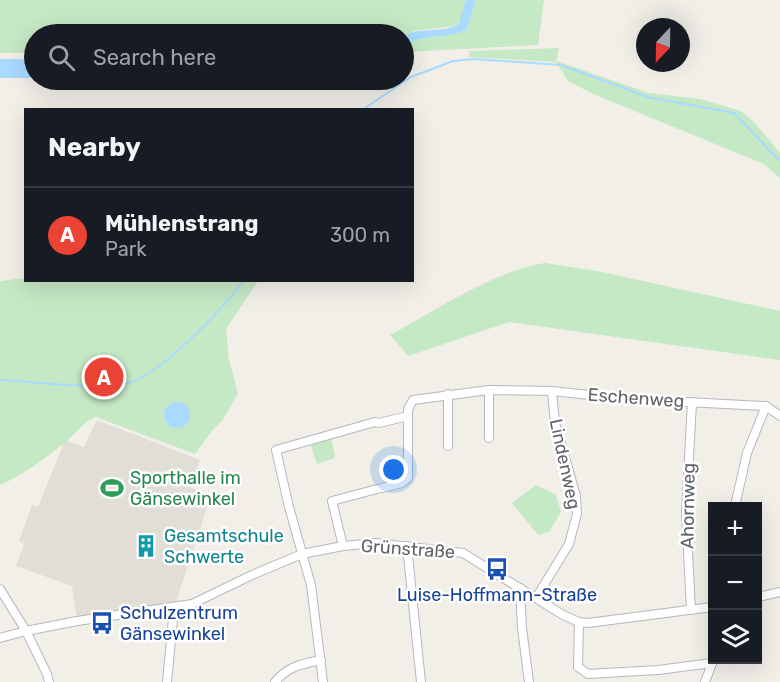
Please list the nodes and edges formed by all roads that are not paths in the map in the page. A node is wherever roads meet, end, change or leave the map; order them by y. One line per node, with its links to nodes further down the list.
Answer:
1 (489, 390): 2 (street, Eschenweg); 3 (street, Eschenweg); 8 (street)
2 (552, 391): 4 (street, Eschenweg); 18 (street, Lindenweg)
3 (448, 394): 6 (street, Eschenweg); 9 (street)
4 (692, 402): 5 (street, Eschenweg); 21 (street, Ahornweg)
5 (766, 406): 7 (street); 10 (street)
6 (408, 416): 11 (street); 13 (street)
7 (780, 416)
8 (489, 438)
9 (448, 446)
10 (736, 502)
11 (343, 546): 12 (street, Grünstraße); 13 (street, Grünstraße)
12 (407, 546): 15 (street, Grünstraße); 32 (street)
13 (302, 554): 19 (street, Grünstraße); 25 (street)
14 (0, 588): 23 (street)
15 (520, 588): 18 (street, Grünstraße); 33 (street)
16 (780, 592): 17 (street)
17 (762, 596)
18 (536, 598): 22 (street, Grünstraße)
19 (174, 608): 23 (street, Grünstraße); 29 (street)
20 (708, 608): 21 (street)
21 (691, 610): 22 (street)
22 (579, 622): 26 (street)
23 (26, 631): 24 (street, Grünstraße); 28 (street)
24 (0, 638)
25 (321, 660): 30 (street); 31 (street)
26 (708, 662)
27 (712, 664): 34 (street)
28 (49, 682)
29 (167, 682)
30 (275, 682)
31 (323, 682)
32 (421, 682)
33 (529, 682)
34 (705, 682)

